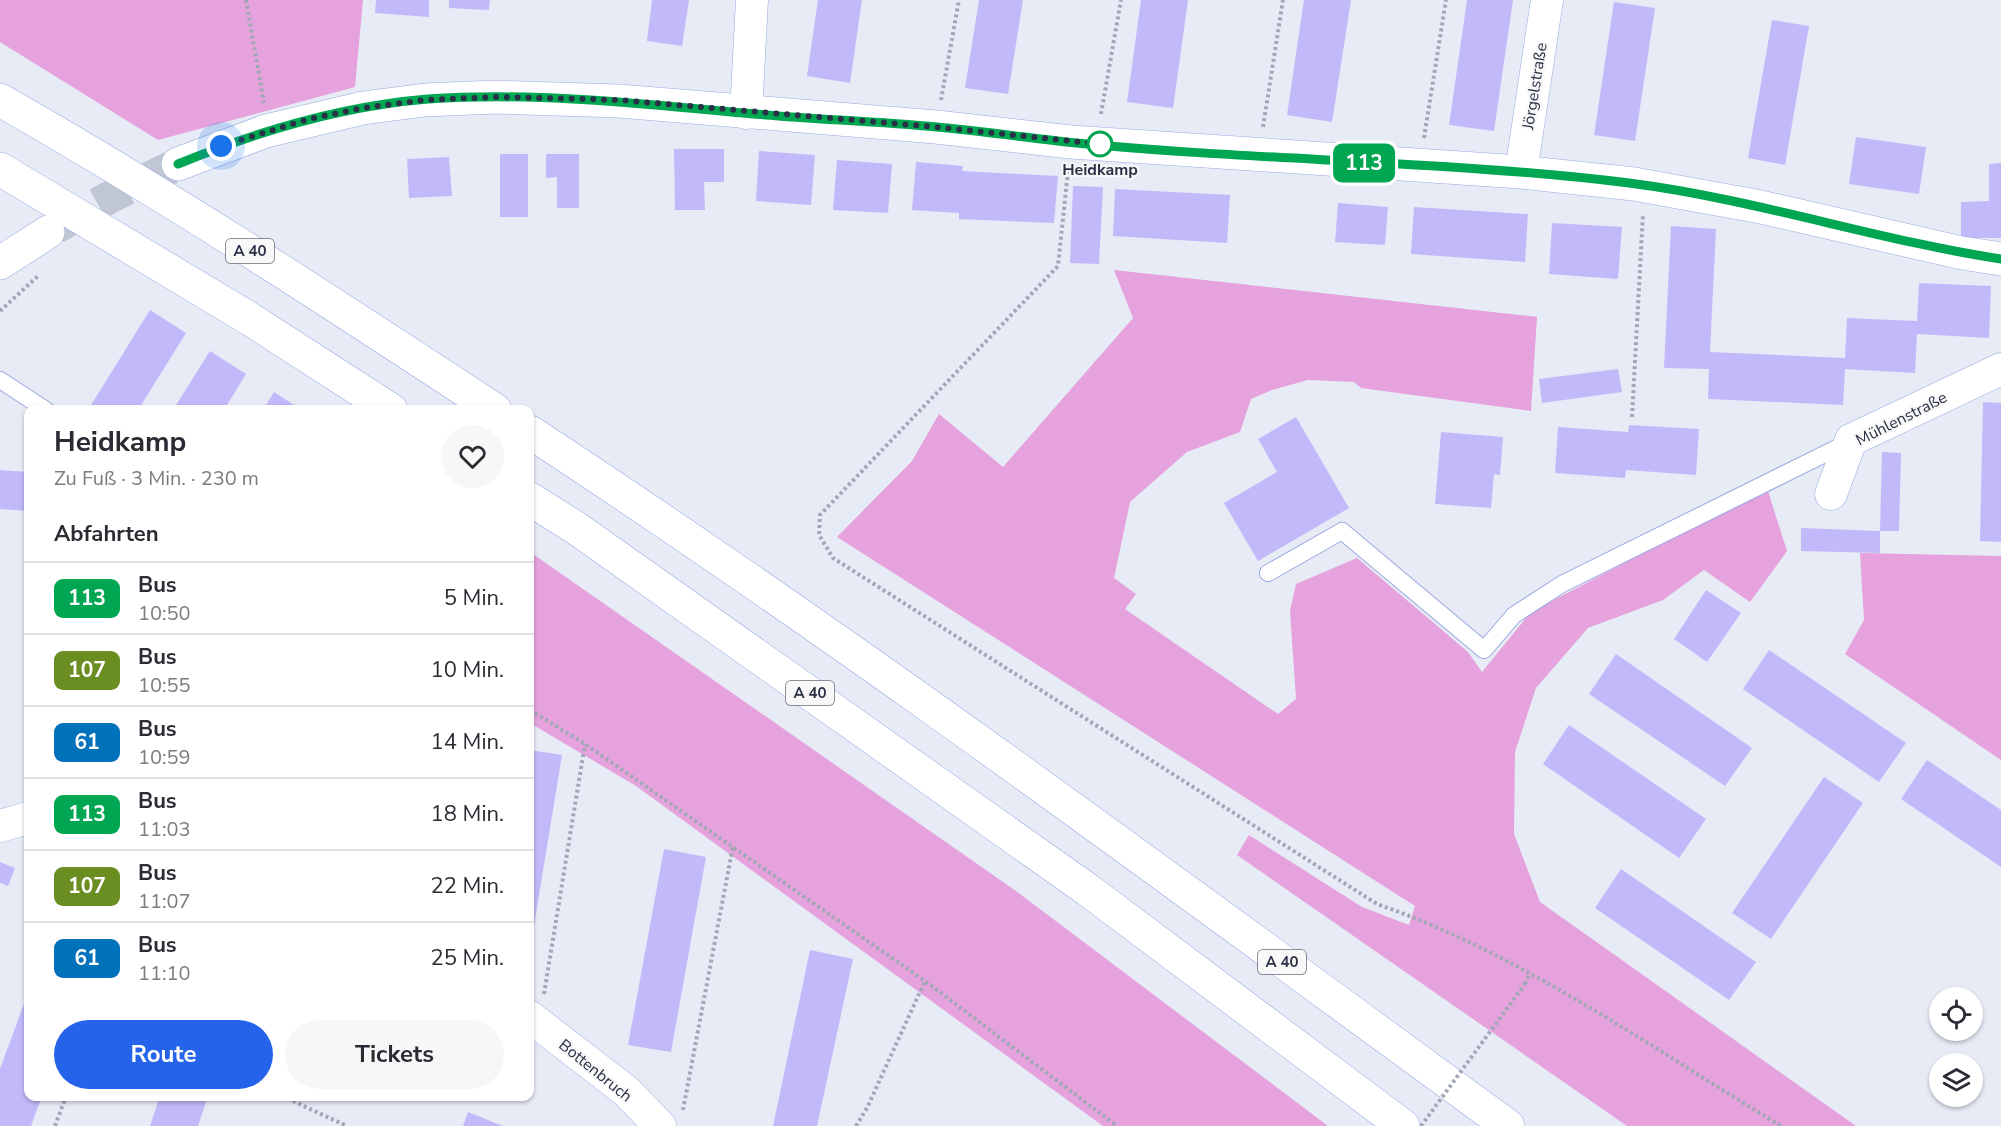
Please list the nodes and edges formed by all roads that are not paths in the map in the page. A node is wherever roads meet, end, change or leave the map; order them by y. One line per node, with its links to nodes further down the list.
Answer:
1 (752, 0): 4 (street)
2 (1547, 0): 7 (street, Jörgelstraße)
3 (0, 100): 15 (main road, A 40)
4 (746, 113): 5 (main road); 7 (main road)
5 (178, 164)
6 (0, 169): 14 (main road)
7 (1521, 172): 9 (main road)
8 (48, 232): 10 (main road)
9 (2001, 259)
10 (0, 263)
11 (2001, 369): 17 (street, Mühlenstraße)
12 (0, 380): 13 (lane)
13 (38, 405)
14 (383, 405)
15 (487, 405)
16 (534, 435): 26 (main road, A 40)
17 (1851, 440): 18 (street, Mühlenstraße); 20 (lane)
18 (1831, 494)
19 (534, 502): 25 (main road, A 40)
20 (1268, 573)
21 (24, 819): 22 (street)
22 (0, 826)
23 (534, 1021): 24 (street, Bottenbruch)
24 (671, 1120)
25 (1403, 1126)
26 (1508, 1126)

